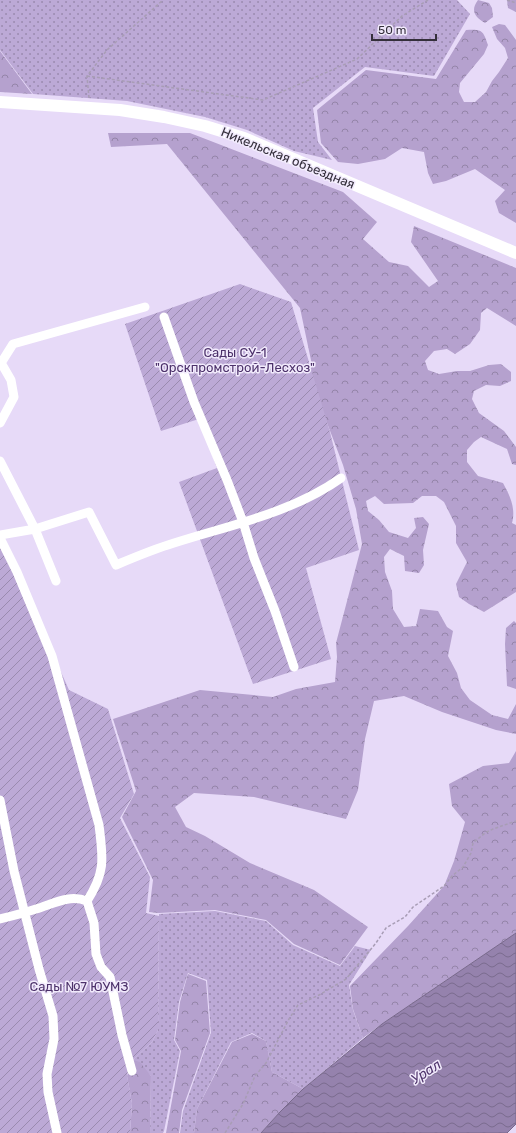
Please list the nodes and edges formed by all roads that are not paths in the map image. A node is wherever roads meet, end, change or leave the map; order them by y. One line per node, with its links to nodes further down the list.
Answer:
1 (0, 102): 2 (main road, Никельская объездная)
2 (516, 253)
3 (145, 307): 5 (lane)
4 (164, 316): 9 (lane)
5 (0, 362): 6 (lane)
6 (0, 423)
7 (0, 461): 10 (lane)
8 (341, 478): 9 (lane)
9 (243, 522): 10 (lane); 14 (lane)
10 (35, 529): 11 (lane); 13 (lane)
11 (0, 535)
12 (0, 538): 16 (lane)
13 (56, 581)
14 (294, 667)
15 (0, 800): 17 (lane)
16 (87, 901): 17 (lane); 19 (lane)
17 (25, 912): 18 (lane); 20 (lane)
18 (0, 919)
19 (132, 1070)
20 (57, 1133)

